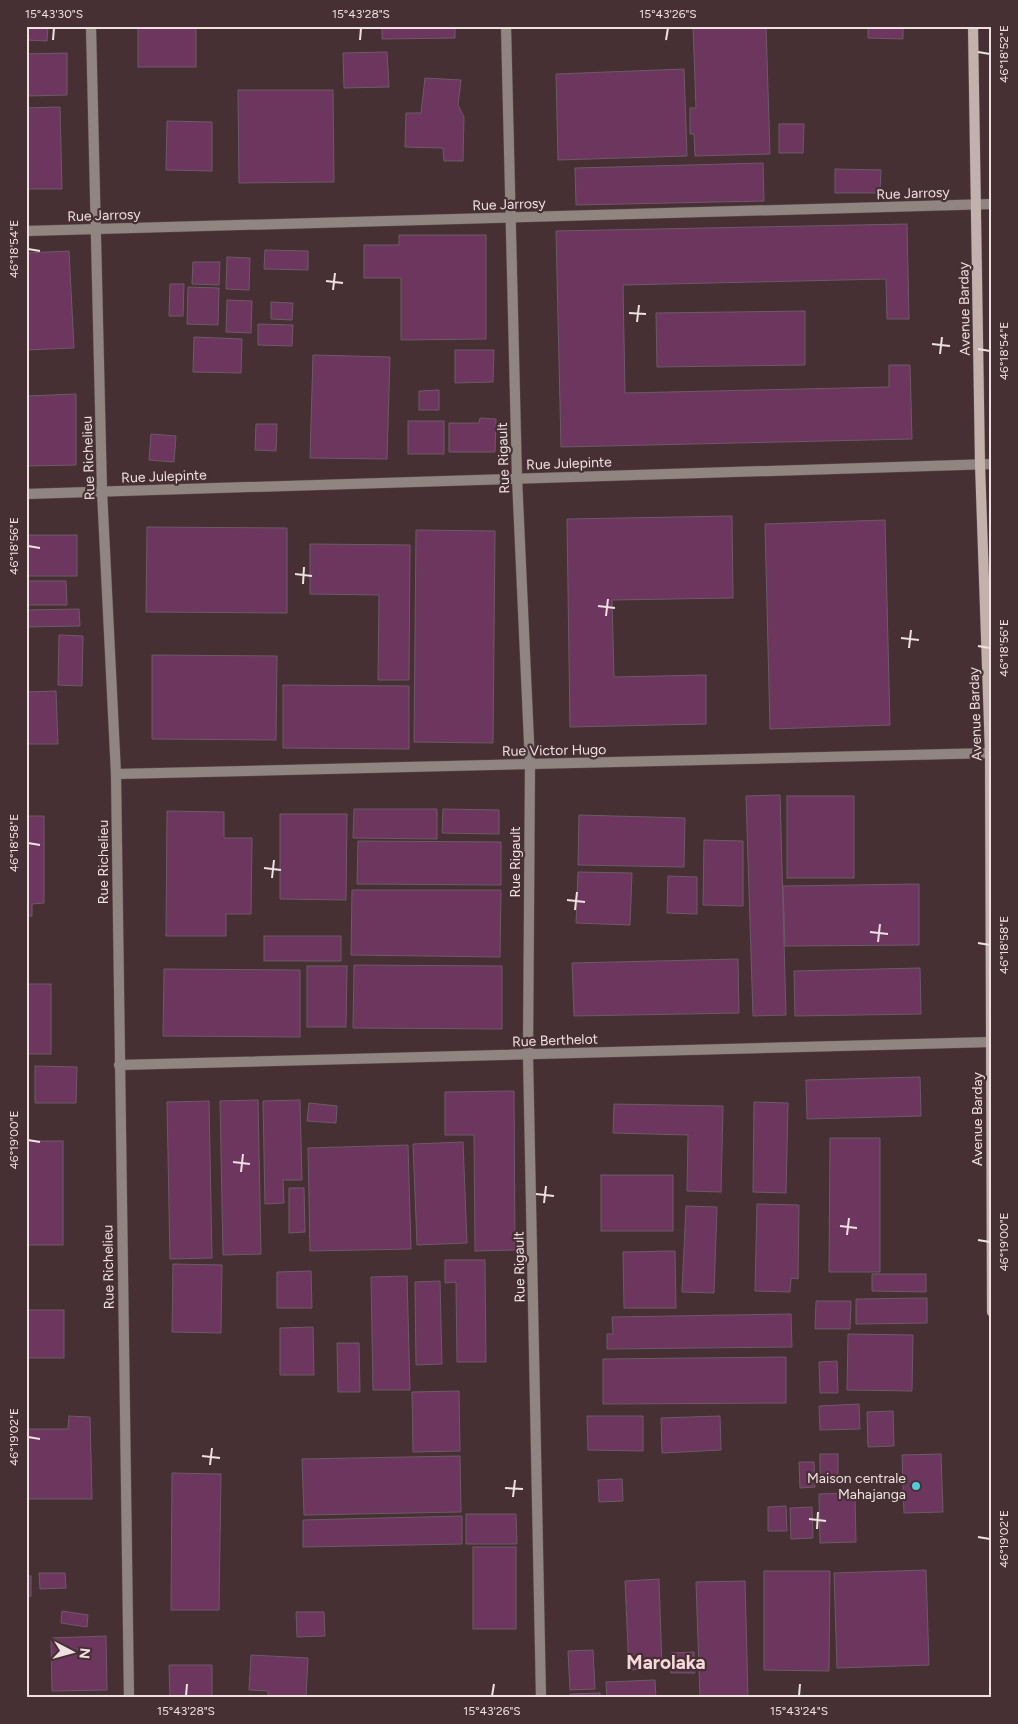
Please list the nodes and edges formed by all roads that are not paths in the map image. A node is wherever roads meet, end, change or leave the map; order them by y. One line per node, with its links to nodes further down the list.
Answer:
1 (91, 26): 7 (street, Rue Richelieu)
2 (506, 26): 6 (street, Rue Rigault)
3 (973, 26): 5 (main road, Avenue Barday)
4 (992, 204): 5 (street, Rue Jarrosy)
5 (976, 205): 6 (street, Rue Jarrosy); 9 (main road, Avenue Barday)
6 (511, 217): 7 (street, Rue Jarrosy); 11 (street, Rue Rigault)
7 (96, 229): 8 (street, Rue Jarrosy); 12 (street, Rue Richelieu)
8 (26, 230)
9 (980, 464): 10 (street, Rue Julepinte); 11 (street, Rue Julepinte); 14 (main road, Avenue Barday)
10 (992, 464)
11 (517, 478): 12 (street, Rue Julepinte); 15 (street, Rue Rigault)
12 (102, 491): 13 (street, Rue Julepinte); 16 (street, Rue Richelieu)
13 (26, 494)
14 (991, 753): 15 (street, Rue Victor Hugo); 17 (main road, Avenue Barday)
15 (530, 764): 16 (street, Rue Victor Hugo); 18 (street, Rue Rigault)
16 (116, 774): 19 (street, Rue Richelieu)
17 (991, 1042): 18 (street, Rue Berthelot); 20 (main road, Avenue Barday)
18 (528, 1055): 19 (street, Rue Berthelot); 22 (street, Rue Rigault)
19 (119, 1065): 21 (street, Rue Richelieu)
20 (992, 1312)
21 (129, 1698)
22 (541, 1698)

